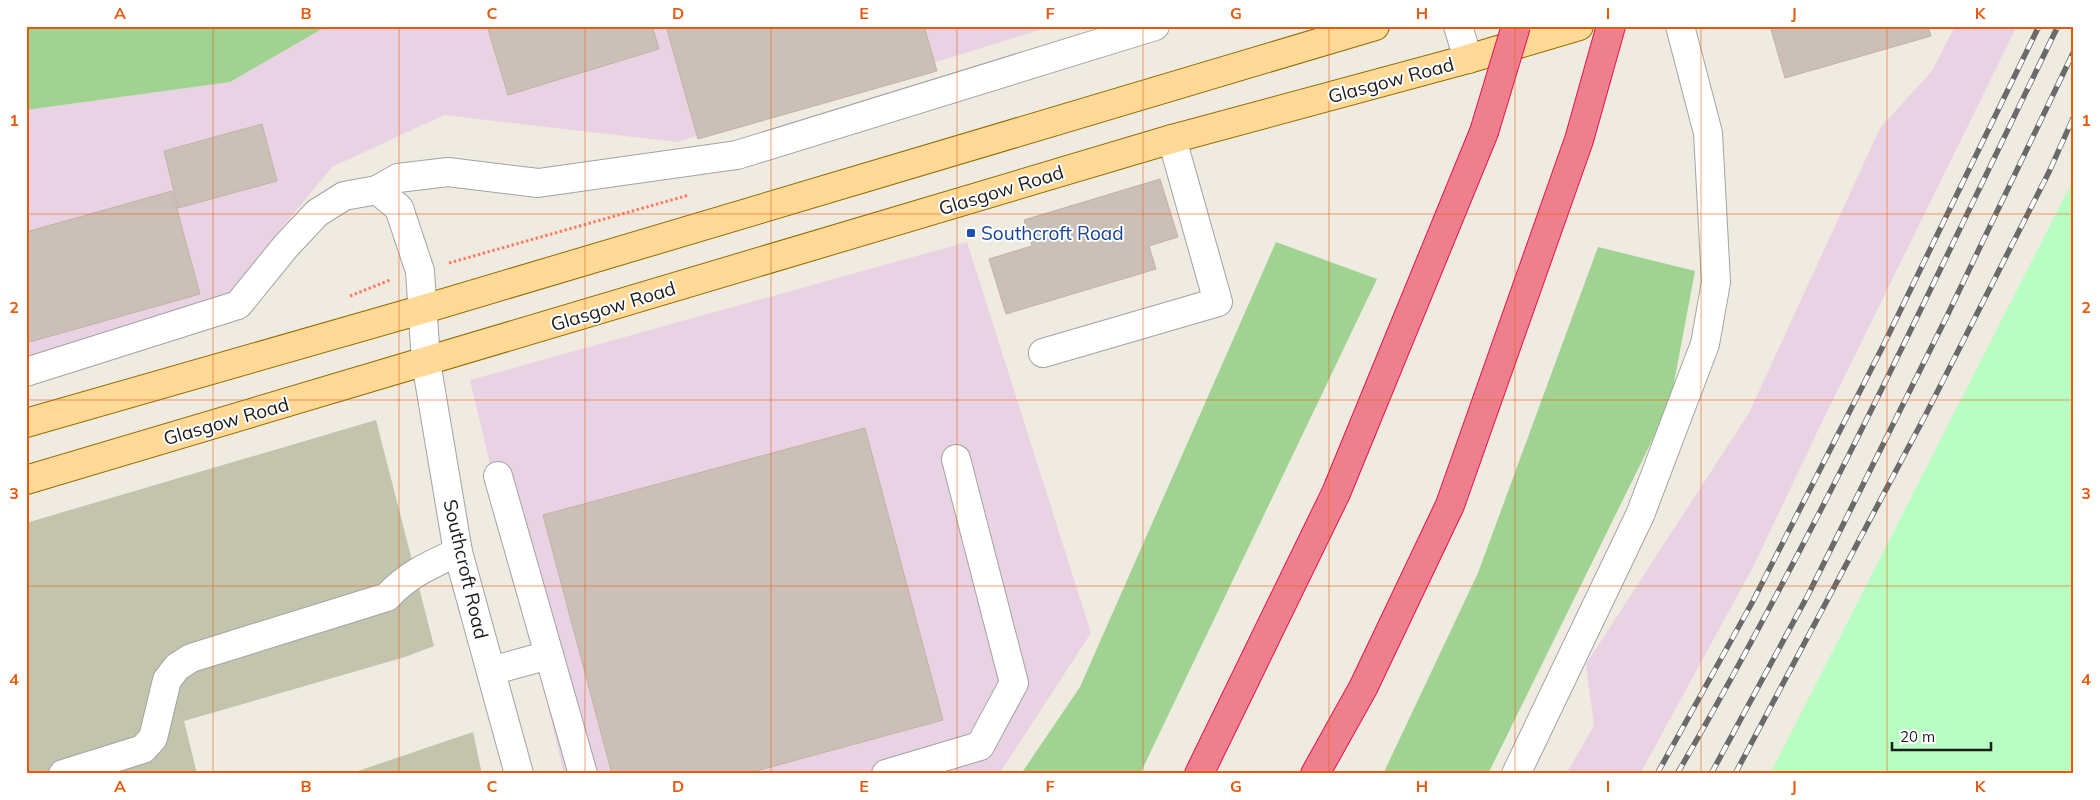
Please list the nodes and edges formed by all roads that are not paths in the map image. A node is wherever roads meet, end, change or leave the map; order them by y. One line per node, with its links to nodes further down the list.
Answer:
1 (1155, 26): 10 (street)
2 (1375, 26): 11 (main road)
3 (1458, 26): 8 (street)
4 (1516, 26): 26 (highway, bridge)
5 (1578, 26): 8 (main road, Glasgow Road)
6 (1611, 26): 27 (highway)
7 (1680, 26): 28 (street)
8 (1468, 59): 9 (main road, Glasgow Road)
9 (1172, 139): 12 (street); 13 (main road, Glasgow Road)
10 (377, 190): 11 (street); 14 (street)
11 (424, 310): 13 (street); 15 (main road)
12 (1043, 354)
13 (426, 362): 18 (main road, Glasgow Road); 19 (street, Southcroft Road)
14 (26, 372)
15 (26, 423)
16 (956, 459): 25 (street)
17 (498, 476): 20 (street)
18 (26, 480)
19 (458, 552): 21 (street, Southcroft Road); 22 (street)
20 (549, 654): 21 (street); 24 (street)
21 (491, 671): 23 (street, Southcroft Road)
22 (63, 774)
23 (518, 774)
24 (583, 774)
25 (886, 774)
26 (1199, 774)
27 (1315, 774)
28 (1516, 774)

